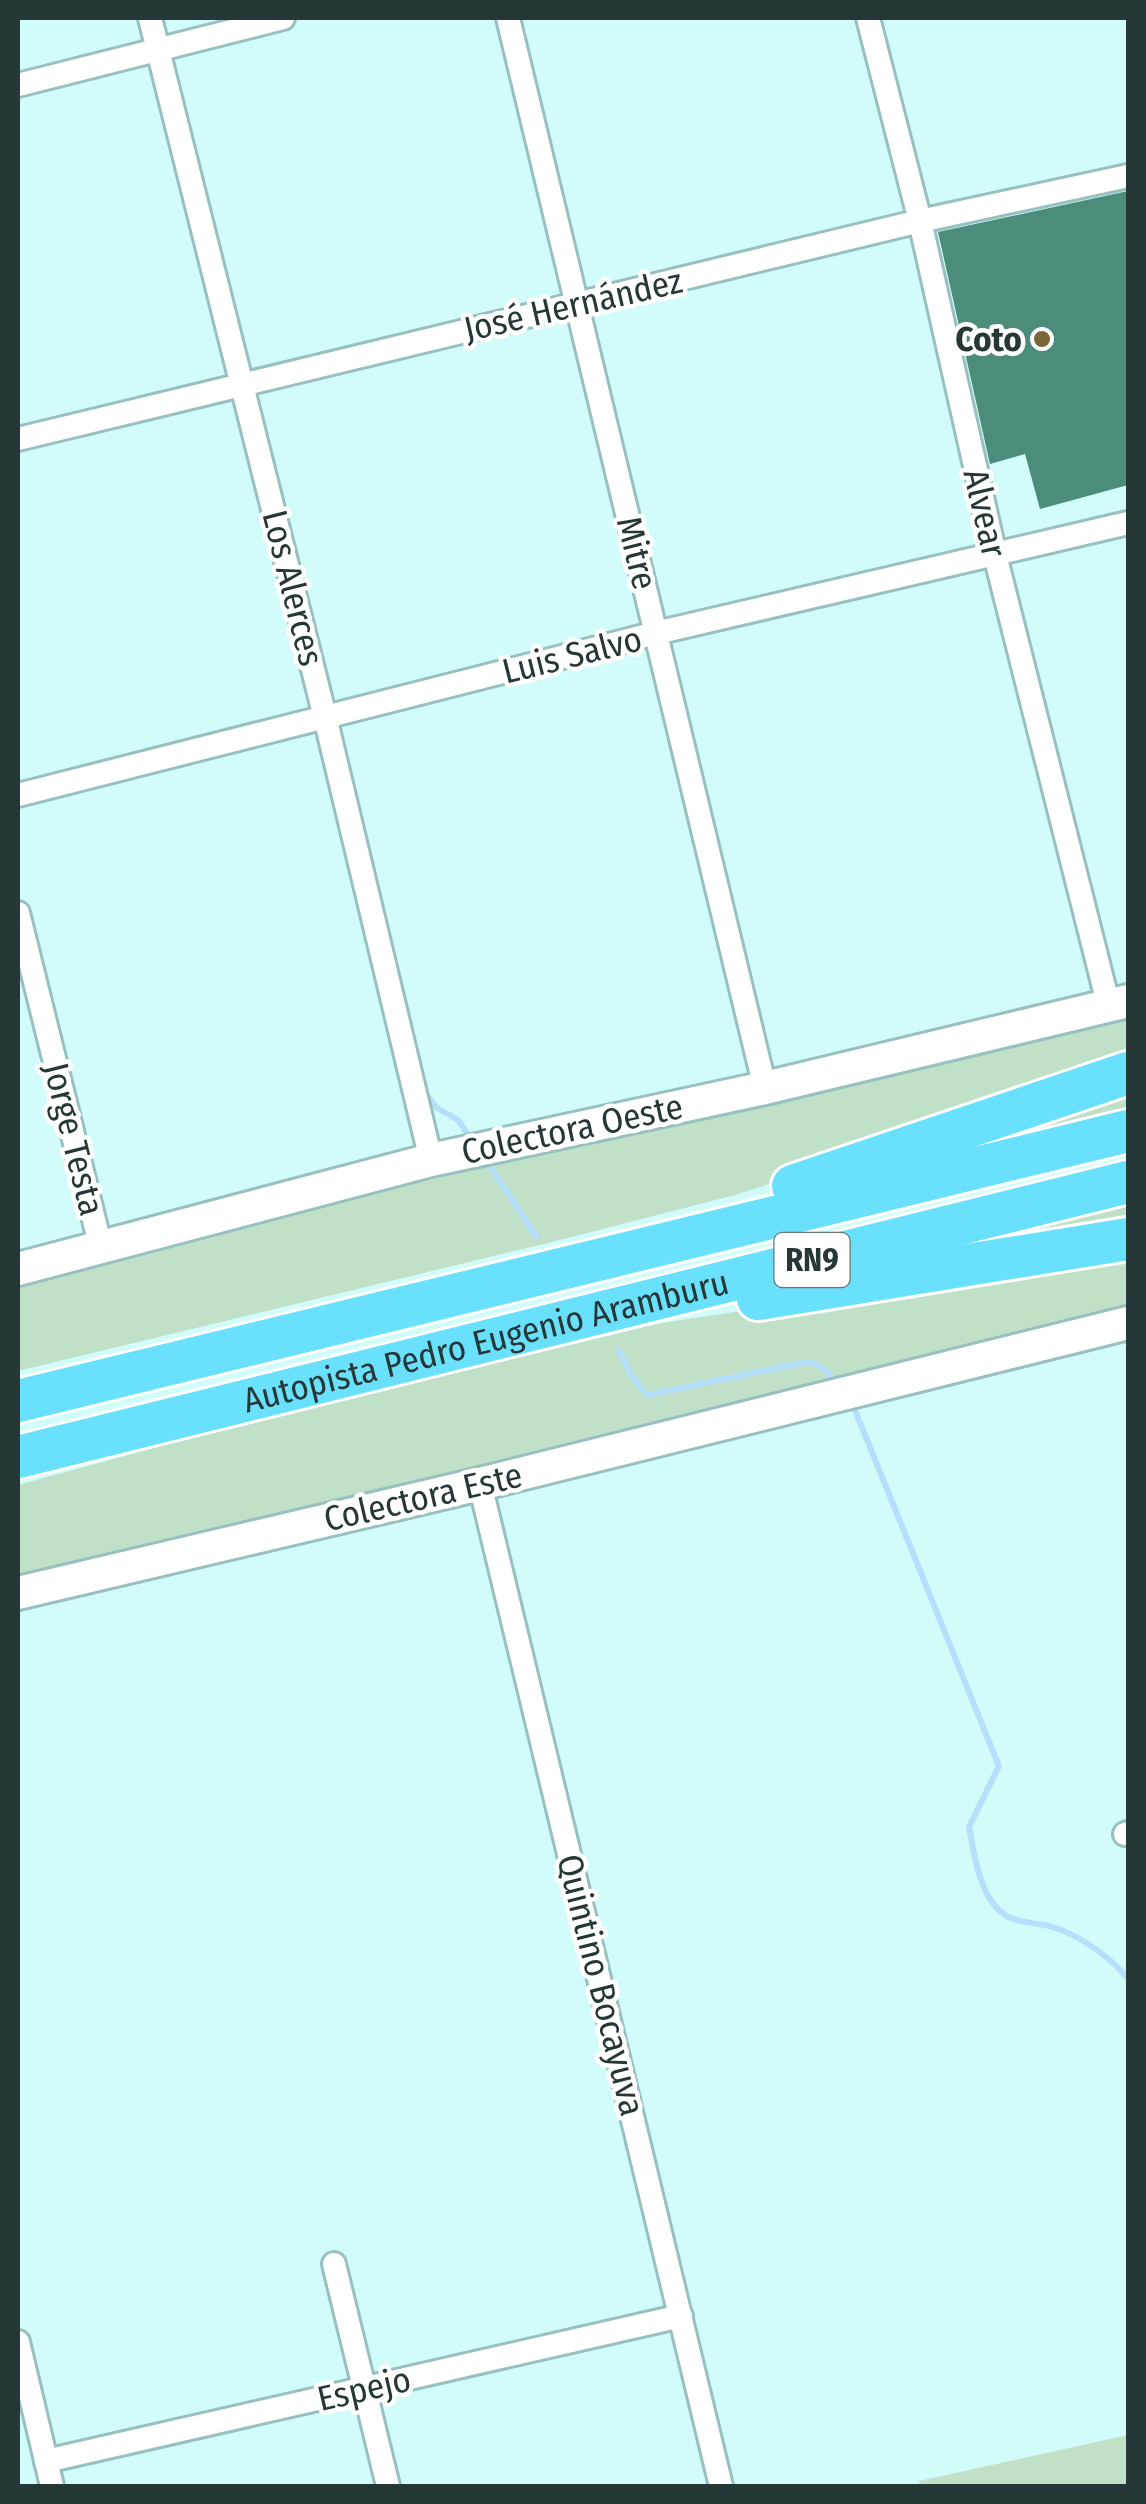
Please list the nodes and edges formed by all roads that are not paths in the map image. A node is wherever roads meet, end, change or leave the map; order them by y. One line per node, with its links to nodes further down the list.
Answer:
1 (150, 18): 5 (street, Los Alerces)
2 (283, 18): 5 (street)
3 (508, 18): 9 (street, Mitre)
4 (868, 18): 8 (street, Alvear)
5 (158, 49): 6 (street); 10 (street, Los Alerces)
6 (18, 85)
7 (1128, 176): 8 (street, José Hernández)
8 (920, 221): 9 (street, José Hernández); 13 (street, Alvear)
9 (577, 304): 10 (street, José Hernández); 14 (street, Mitre)
10 (242, 383): 11 (street, José Hernández); 15 (street, Los Alerces)
11 (18, 438)
12 (1128, 523): 13 (street, Luis Salvo)
13 (995, 555): 14 (street, Luis Salvo); 18 (street, Alvear)
14 (656, 634): 15 (street, Luis Salvo); 20 (street, Mitre)
15 (326, 717): 16 (street, Luis Salvo); 22 (street, Los Alerces)
16 (18, 794)
17 (18, 913): 25 (street, Jorge Testa)
18 (1119, 1004): 20 (street, Colectora Oeste)
19 (1128, 1072): 27 (highway)
20 (765, 1088): 22 (street, Colectora Oeste)
21 (1128, 1131): 27 (highway, Autopista Pedro Eugenio Aramburu / RN9)
22 (445, 1157): 25 (street, Colectora Oeste)
23 (1128, 1182): 29 (highway, Autopista Pedro Eugenio Aramburu / RN9)
24 (1128, 1239): 29 (highway)
25 (102, 1248): 26 (street, Colectora Oeste)
26 (18, 1269)
27 (504, 1282): 30 (highway, Autopista Pedro Eugenio Aramburu / RN9)
28 (1128, 1323): 32 (street, Colectora Este)
29 (496, 1338): 31 (highway, Autopista Pedro Eugenio Aramburu / RN9)
30 (28, 1398)
31 (18, 1457)
32 (480, 1484): 33 (street, Colectora Este); 35 (street, Quintino Bocayuva)
33 (18, 1593)
34 (334, 2264): 37 (street)
35 (681, 2316): 37 (street, Espejo); 41 (street, Quintino Bocayuva)
36 (19, 2351): 38 (street)
37 (364, 2388): 38 (street, Espejo); 40 (street)
38 (46, 2462): 39 (street)
39 (52, 2486)
40 (388, 2486)
41 (721, 2486)

